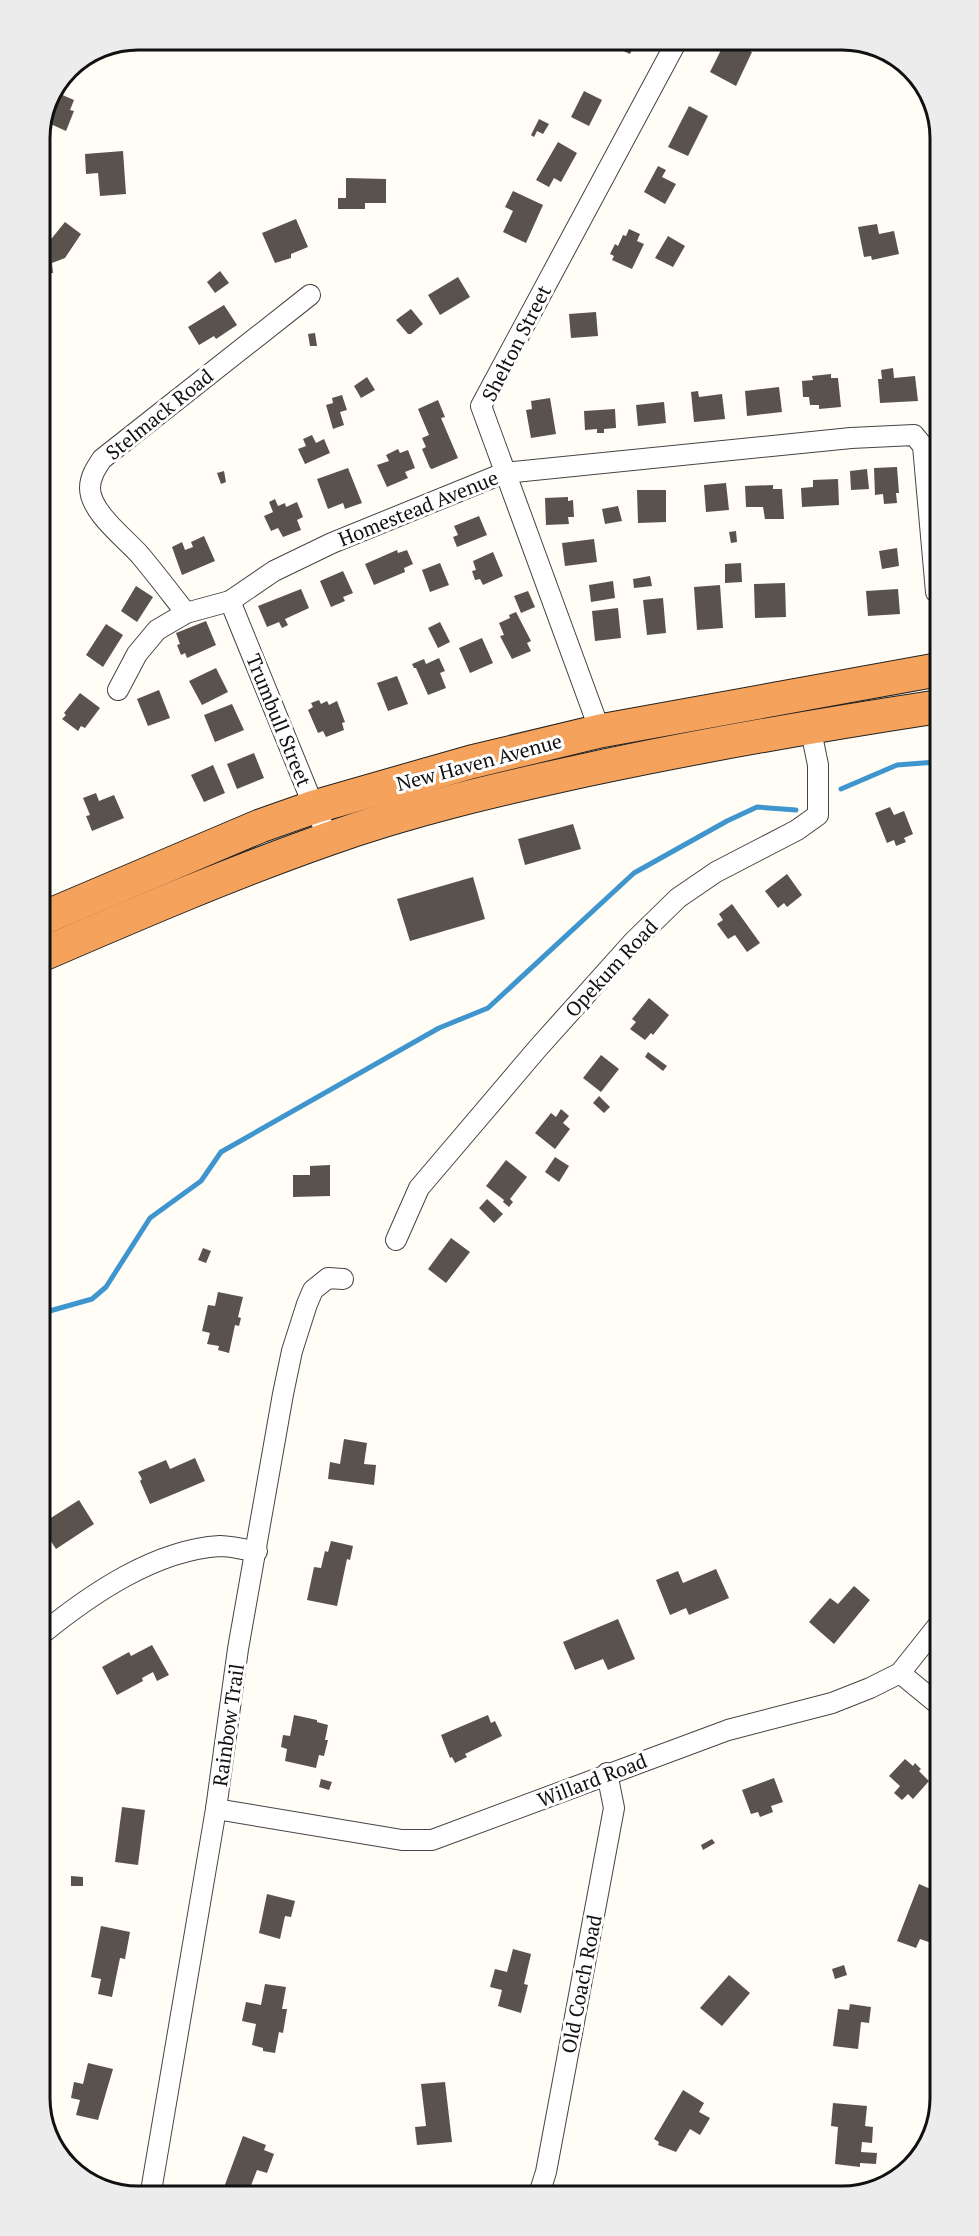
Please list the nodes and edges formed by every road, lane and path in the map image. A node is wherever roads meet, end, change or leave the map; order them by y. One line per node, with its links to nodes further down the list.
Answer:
1 (672, 50): 3 (street, Shelton Street)
2 (310, 295): 6 (street, Stelmack Road)
3 (504, 473): 4 (street, Homestead Avenue); 5 (street, Homestead Avenue); 11 (street, Shelton Street)
4 (930, 525)
5 (230, 601): 6 (street, Homestead Avenue); 12 (street, Trumbull Street)
6 (186, 613): 8 (street, Homestead Avenue)
7 (930, 671): 11 (highway, New Haven Avenue)
8 (118, 690)
9 (930, 708): 10 (highway, New Haven Avenue)
10 (810, 726): 13 (highway, New Haven Avenue); 16 (street, Opekum Road)
11 (600, 731): 12 (highway, New Haven Avenue)
12 (314, 807): 13 (street, Trumbull Street); 14 (highway, New Haven Avenue)
13 (329, 838): 15 (highway, New Haven Avenue)
14 (50, 915)
15 (50, 951)
16 (396, 1240)
17 (342, 1279): 18 (street, Rainbow Trail)
18 (256, 1551): 19 (street); 24 (street, Rainbow Trail)
19 (50, 1627)
20 (930, 1635): 21 (street, Willard Road)
21 (900, 1673): 22 (street); 23 (street, Willard Road)
22 (930, 1698)
23 (607, 1773): 24 (street, Willard Road); 26 (street, Old Coach Road)
24 (216, 1809): 25 (street, Rainbow Trail)
25 (152, 2186)
26 (542, 2186)

